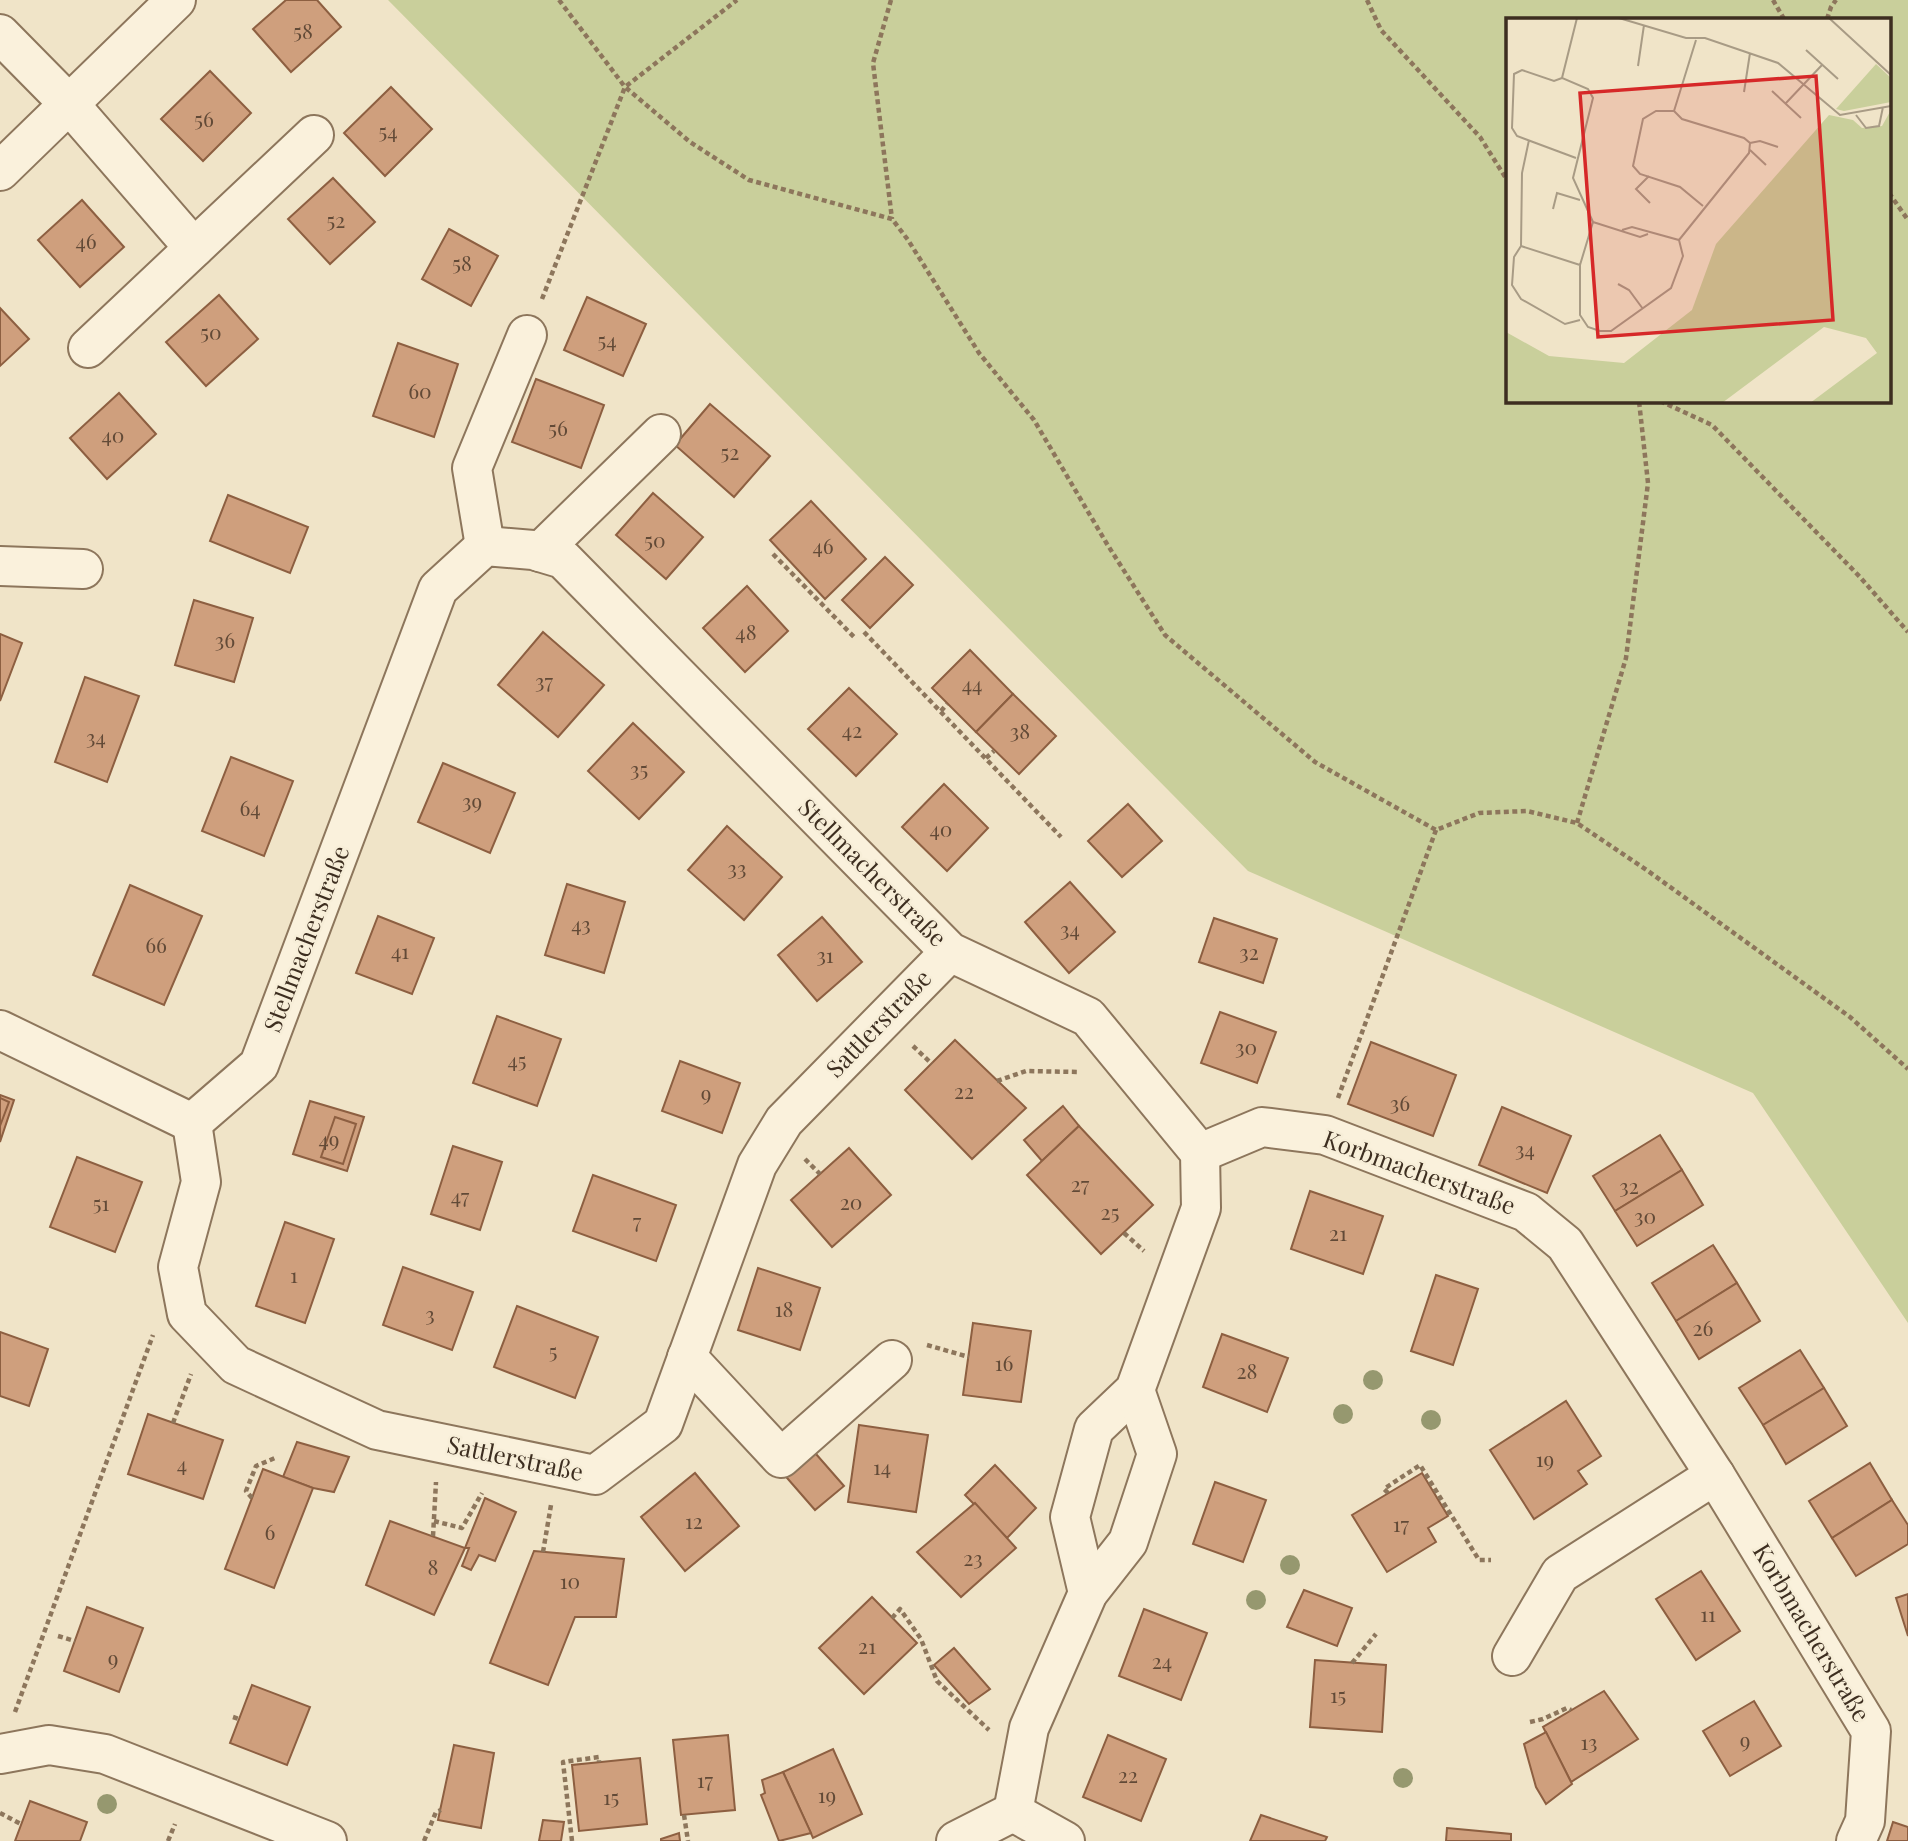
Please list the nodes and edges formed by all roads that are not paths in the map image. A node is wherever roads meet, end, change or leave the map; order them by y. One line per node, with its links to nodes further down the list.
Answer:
1 (176, 0): 3 (street)
2 (0, 34): 3 (street)
3 (70, 105): 5 (street); 6 (street)
4 (314, 135): 6 (street)
5 (0, 172)
6 (194, 248): 8 (street)
7 (527, 335): 10 (street)
8 (88, 348)
9 (661, 434): 11 (street)
10 (485, 546): 11 (street, Stellmacherstraße); 16 (street, Stellmacherstraße)
11 (540, 552): 14 (street, Stellmacherstraße)
12 (0, 566): 13 (street)
13 (83, 569)
14 (950, 952): 17 (street, Stellmacherstraße); 19 (street, Sattlerstraße)
15 (0, 1030): 16 (street)
16 (192, 1123): 19 (street, Sattlerstraße)
17 (1200, 1153): 20 (street); 21 (street, Korbmacherstraße)
18 (908, 1352): 19 (street)
19 (687, 1357)
20 (1135, 1390): 22 (street); 22 (street)
21 (1715, 1475): 23 (street); 29 (street, Korbmacherstraße)
22 (1088, 1592): 25 (street)
23 (1511, 1656)
24 (0, 1754): 26 (street)
25 (1013, 1812): 27 (street); 28 (street)
26 (327, 1841)
27 (956, 1841)
28 (1065, 1841)
29 (1856, 1841)

